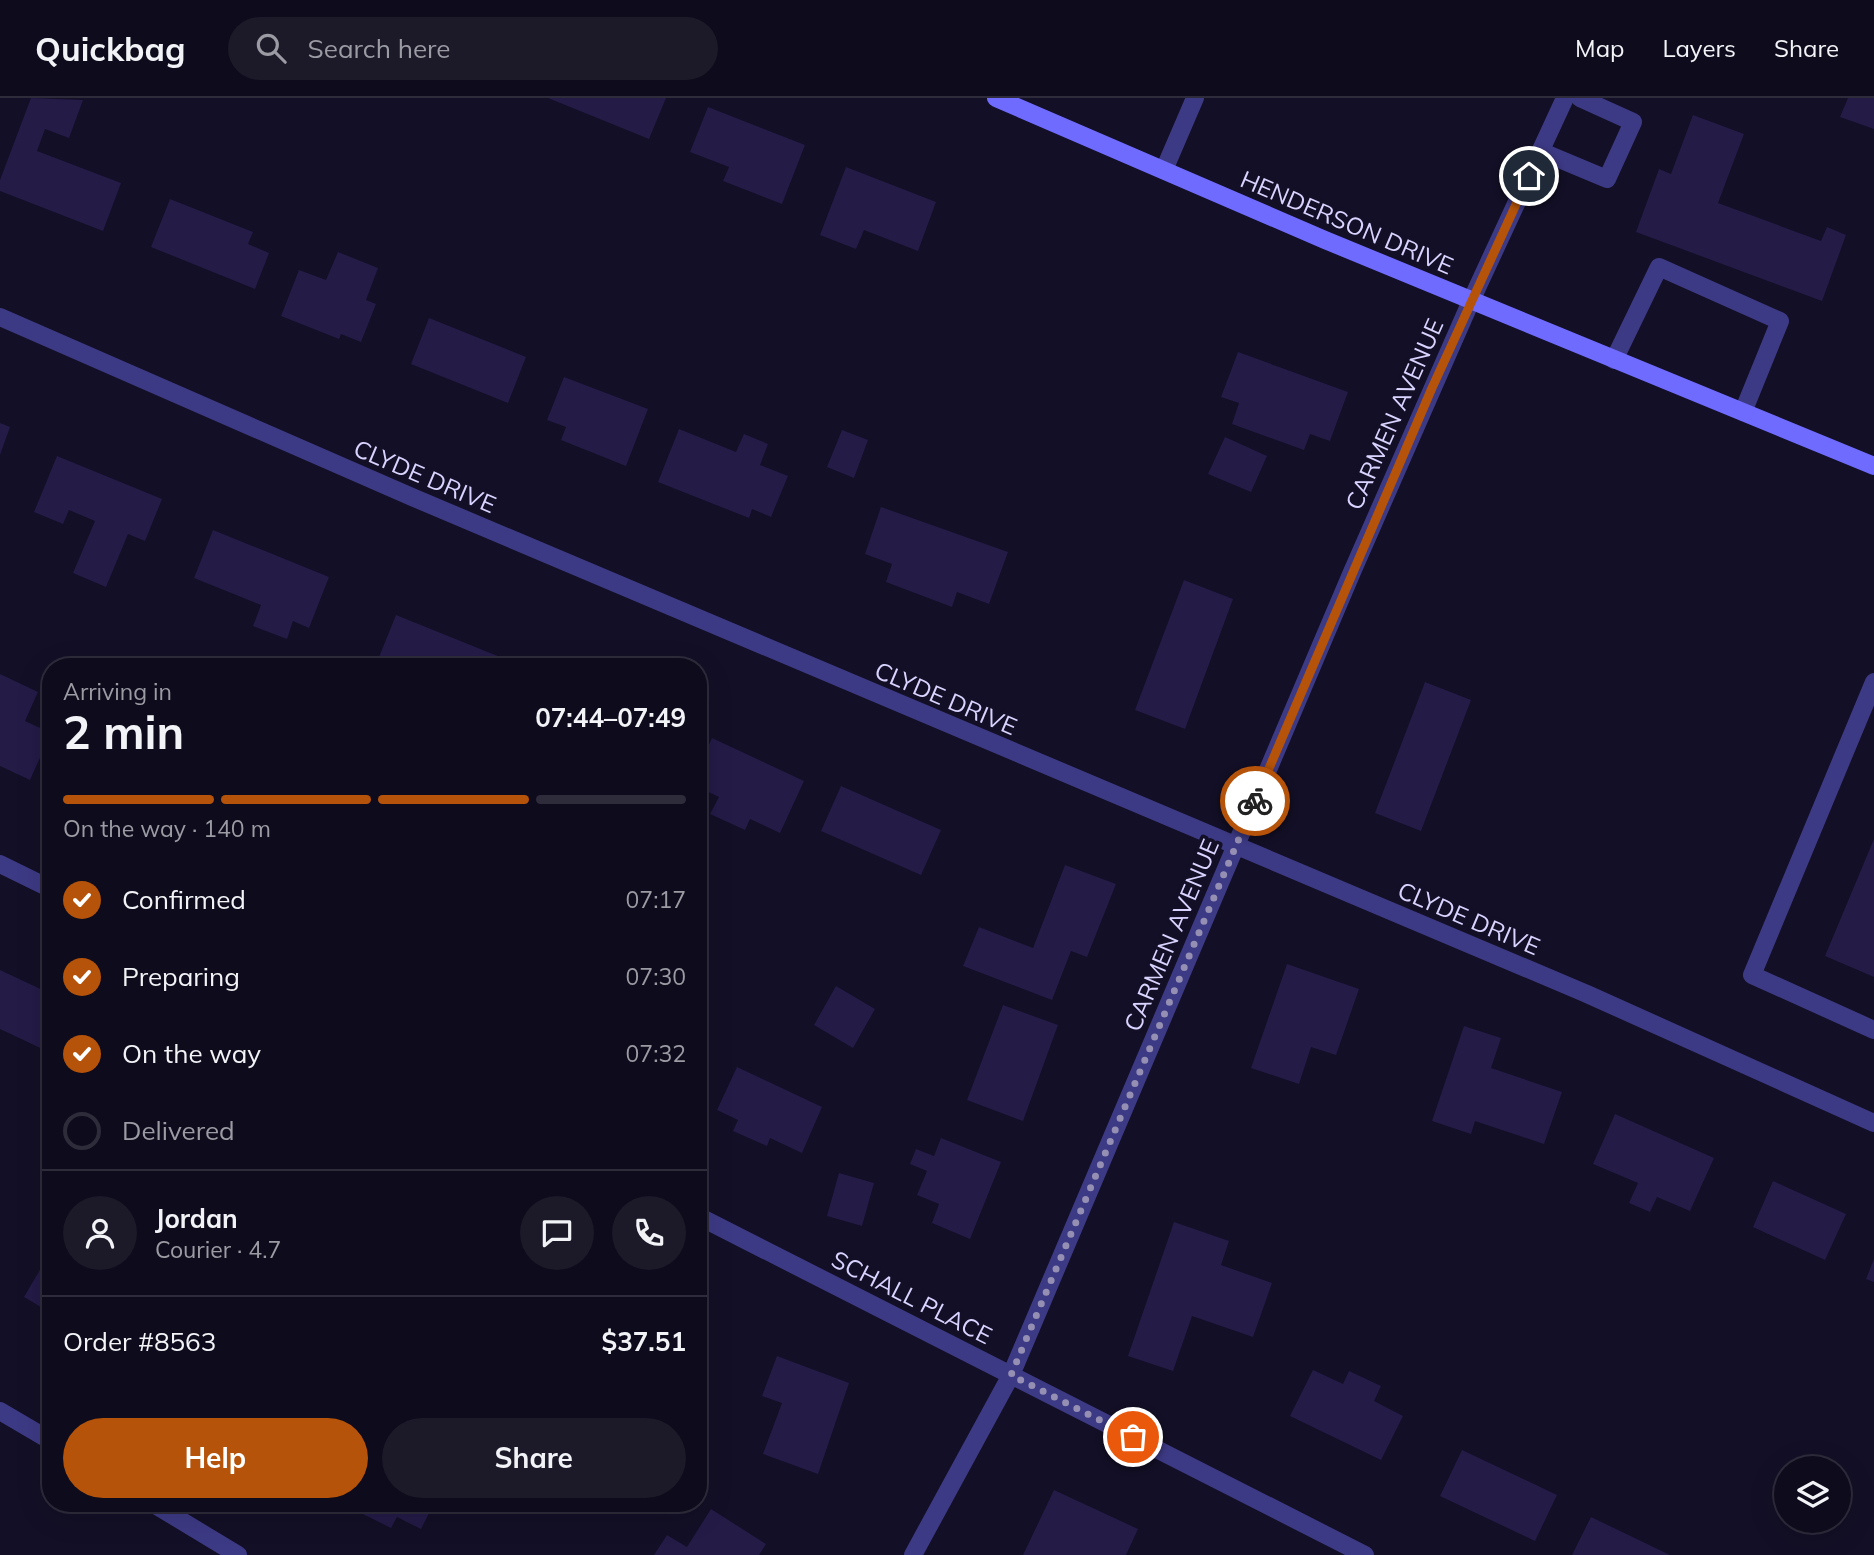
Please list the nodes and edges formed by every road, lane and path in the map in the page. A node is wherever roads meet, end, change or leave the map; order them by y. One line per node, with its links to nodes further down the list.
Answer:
1 (996, 98): 6 (main road, HENDERSON DRIVE)
2 (1195, 98): 6 (street)
3 (1564, 98): 5 (street, CARMEN AVENUE)
4 (1580, 98): 5 (street)
5 (1541, 150): 7 (street, CARMEN AVENUE)
6 (1164, 170): 7 (main road, HENDERSON DRIVE)
7 (1471, 300): 9 (main road, HENDERSON DRIVE); 13 (street, CARMEN AVENUE)
8 (0, 317): 13 (street, CLYDE DRIVE)
9 (1614, 360): 10 (main road, HENDERSON DRIVE); 10 (street)
10 (1743, 412): 11 (main road, HENDERSON DRIVE)
11 (1874, 466)
12 (1874, 682): 16 (street)
13 (1235, 847): 17 (street, CLYDE DRIVE); 19 (street, CARMEN AVENUE)
14 (0, 864): 15 (street)
15 (42, 885)
16 (1874, 1030)
17 (1874, 1123)
18 (707, 1221): 19 (street, SCHALL PLACE)
19 (1011, 1375): 24 (street, CARMEN AVENUE); 25 (street, SCHALL PLACE)
20 (0, 1411): 21 (street)
21 (42, 1436)
22 (167, 1512): 23 (street)
23 (238, 1555)
24 (913, 1555)
25 (1365, 1555)

